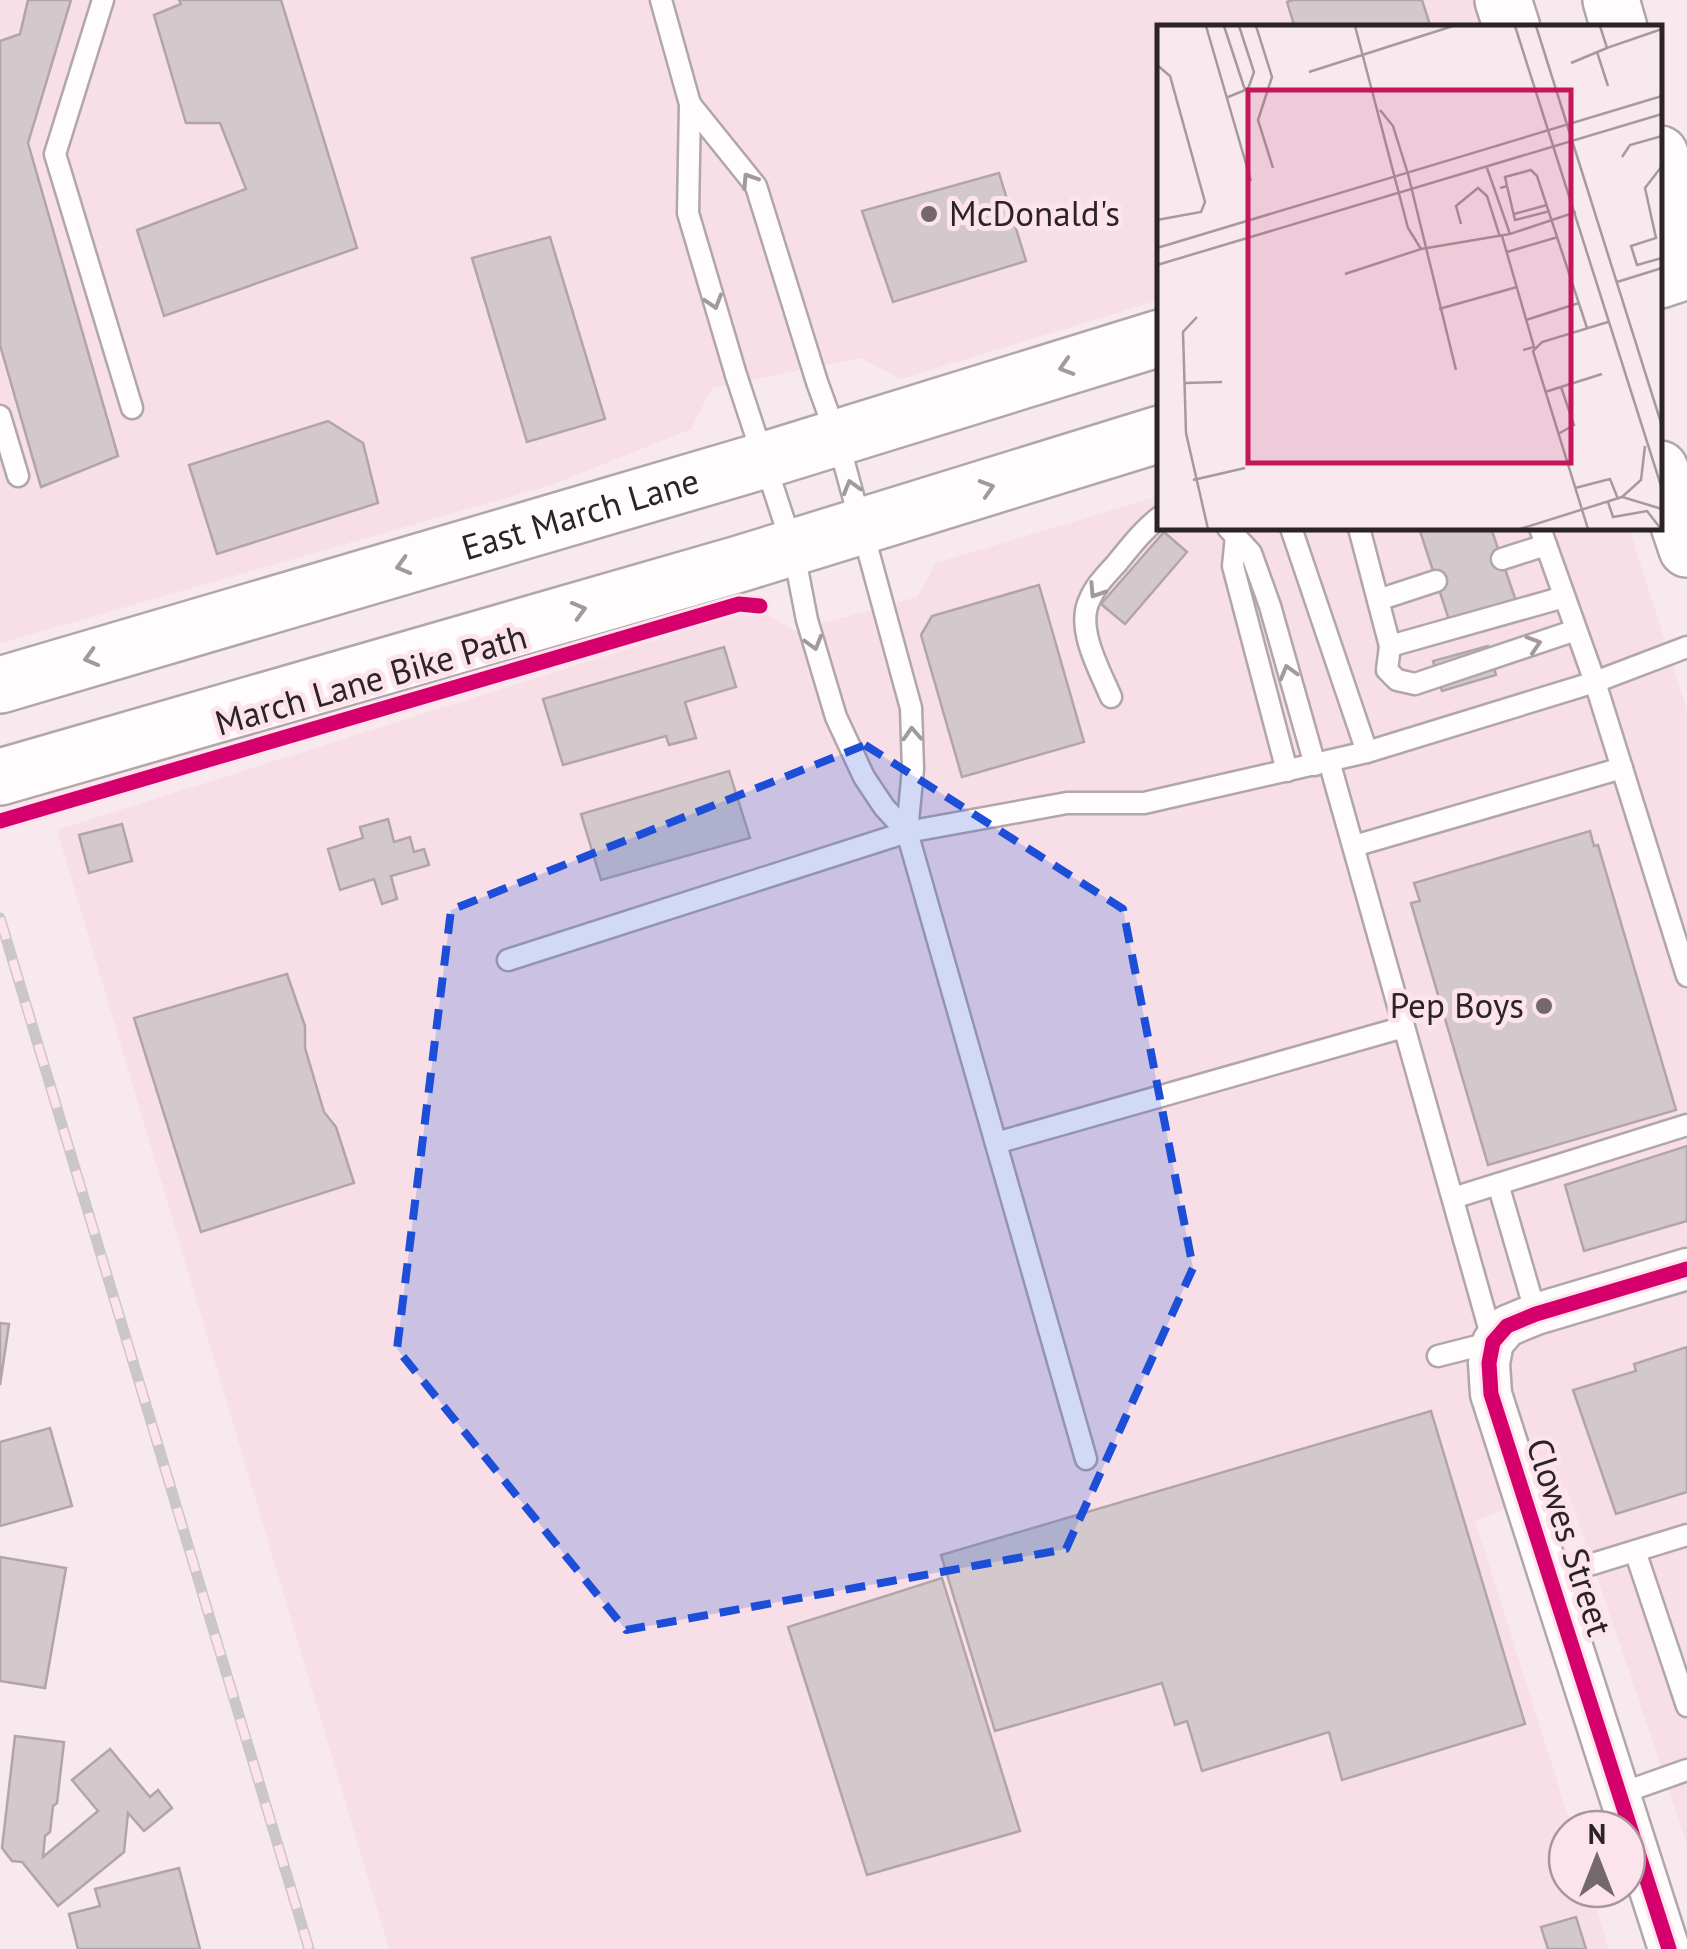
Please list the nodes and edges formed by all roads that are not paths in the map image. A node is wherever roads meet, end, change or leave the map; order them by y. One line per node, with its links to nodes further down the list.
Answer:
1 (103, 0): 13 (lane)
2 (661, 0): 7 (lane)
3 (1503, 0): 5 (main road)
4 (1610, 0): 6 (main road)
5 (1511, 25)
6 (1618, 25)
7 (690, 104): 16 (lane, one-way to 7); 17 (lane, one-way to 17)
8 (1662, 174): 9 (main road)
9 (1687, 242)
10 (1687, 271): 11 (main road)
11 (1662, 279)
12 (1157, 339): 16 (main road, East March Lane, one-way to 16)
13 (132, 408)
14 (0, 416): 19 (lane)
15 (1157, 435): 21 (main road, one-way to 15)
16 (838, 438): 17 (main road, East March Lane); 21 (lane, one-way to 16)
17 (765, 460): 26 (lane); 36 (main road, East March Lane, one-way to 36)
18 (1662, 474): 27 (main road)
19 (18, 476)
20 (1157, 519): 37 (lane, one-way to 37)
21 (862, 526): 26 (main road); 43 (lane, one-way to 21)
22 (1292, 530): 38 (lane)
23 (1360, 530): 31 (lane)
24 (1232, 532): 39 (lane, one-way to 24); 41 (lane)
25 (1543, 536): 28 (lane); 30 (lane)
26 (794, 548): 42 (main road, one-way to 26); 43 (lane, one-way to 43)
27 (1687, 550)
28 (1502, 559)
29 (1436, 581): 31 (lane)
30 (1564, 597): 32 (lane); 33 (lane)
31 (1378, 600): 33 (lane)
32 (1576, 630): 33 (lane, one-way to 32); 35 (lane)
33 (1390, 646)
34 (1687, 648): 35 (lane)
35 (1595, 682): 38 (lane); 40 (lane)
36 (0, 685)
37 (1111, 698)
38 (1367, 752): 39 (lane)
39 (1322, 763): 41 (lane); 44 (lane)
40 (1622, 768): 44 (lane); 46 (lane)
41 (1287, 771): 43 (lane)
42 (0, 778)
43 (907, 832): 45 (lane); 49 (lane)
44 (1354, 846): 47 (lane)
45 (508, 960)
46 (1687, 976)
47 (1404, 1027): 49 (lane); 51 (lane)
48 (1687, 1125): 50 (lane)
49 (996, 1142): 56 (lane)
50 (1498, 1184): 51 (lane); 53 (lane)
51 (1453, 1198): 54 (lane)
52 (1687, 1269): 53 (street)
53 (1536, 1314): 54 (street)
54 (1493, 1342): 55 (lane); 59 (street, Clowes Street)
55 (1438, 1356)
56 (1086, 1460)
57 (1687, 1534): 58 (lane)
58 (1635, 1551): 59 (lane); 60 (lane)
59 (1550, 1577): 62 (street, Clowes Street)
60 (1687, 1706)
61 (1687, 1770): 62 (lane)
62 (1619, 1794): 63 (street, Clowes Street)
63 (1669, 1949)

